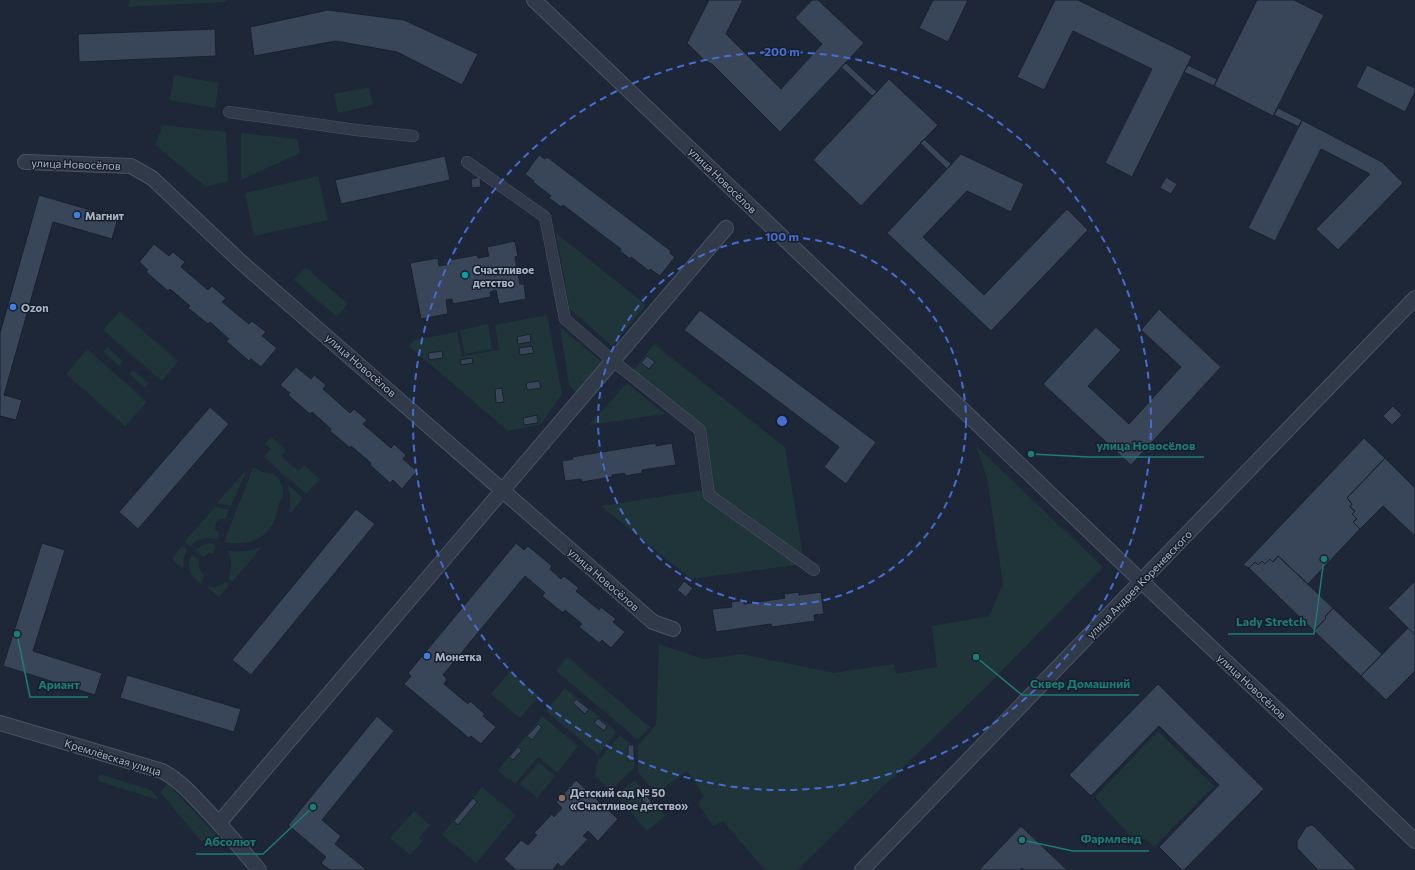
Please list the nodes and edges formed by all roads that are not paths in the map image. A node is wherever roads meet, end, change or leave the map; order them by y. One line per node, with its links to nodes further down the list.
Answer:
1 (534, 0): 11 (street, улица Новосёлов)
2 (229, 112): 3 (street)
3 (413, 136)
4 (25, 162): 9 (street, улица Новосёлов)
5 (467, 162): 8 (street)
6 (726, 228): 8 (street)
7 (1415, 298): 11 (street, улица Андрея Кореневского)
8 (613, 361): 9 (street); 10 (street)
9 (503, 490): 12 (street, улица Новосёлов); 14 (street)
10 (814, 570)
11 (1141, 582): 15 (street, улица Новосёлов); 17 (street, улица Андрея Кореневского)
12 (673, 629)
13 (0, 723): 14 (street, Кремлёвская улица)
14 (219, 823): 16 (street, Кремлёвская улица)
15 (1415, 841)
16 (259, 870)
17 (862, 870)

